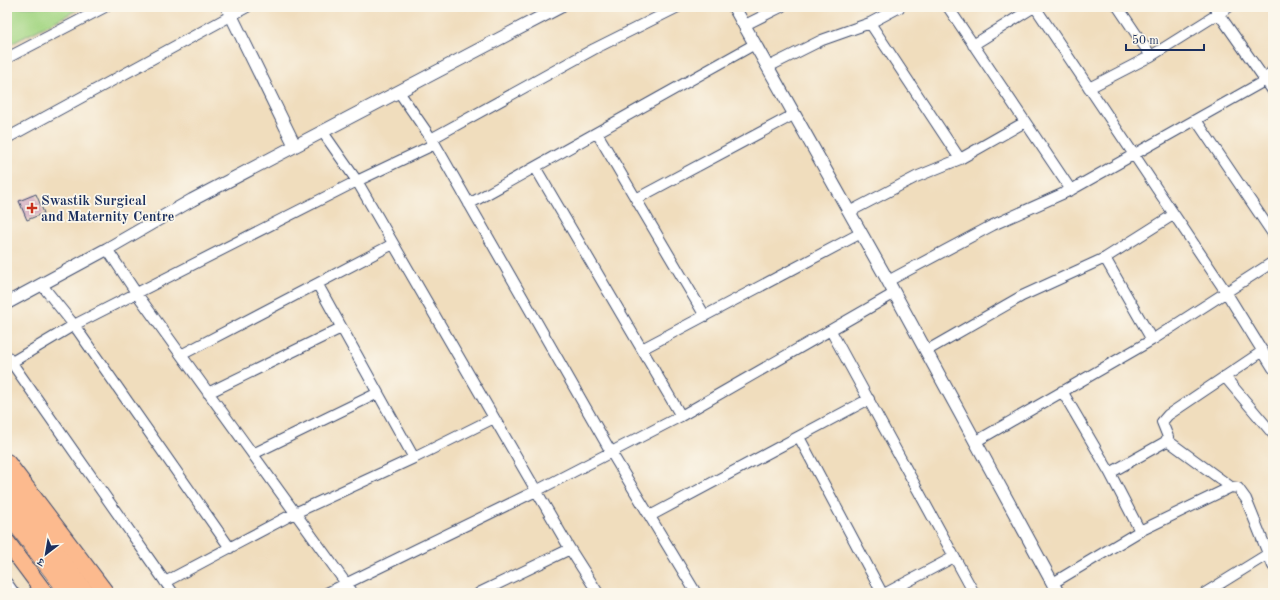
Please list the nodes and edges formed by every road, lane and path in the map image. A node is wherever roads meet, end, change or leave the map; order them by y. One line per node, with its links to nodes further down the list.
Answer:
1 (105, 7): 19 (street)
2 (247, 7): 13 (street)
3 (678, 7): 32 (street)
4 (734, 7): 15 (street)
5 (781, 7): 15 (street)
6 (900, 7): 14 (street)
7 (948, 7): 17 (street)
8 (1034, 7): 17 (street); 23 (street)
9 (1118, 7): 18 (street)
10 (1229, 7): 12 (street)
11 (553, 9): 25 (street)
12 (1216, 10): 18 (street); 22 (street)
13 (229, 11): 31 (street); 33 (street)
14 (870, 23): 20 (street); 35 (street)
15 (745, 25): 16 (street)
16 (755, 44): 20 (street); 30 (street)
17 (973, 45): 28 (street)
18 (1151, 56): 23 (street)
19 (7, 58)
20 (768, 67): 26 (street)
21 (1273, 70): 22 (street)
22 (1266, 80): 24 (street); 27 (street)
23 (1089, 88): 34 (street)
24 (1273, 91)
25 (400, 92): 29 (street); 32 (street)
26 (794, 114): 39 (street); 41 (street)
27 (1196, 120): 34 (street); 44 (street)
28 (1026, 122): 35 (street); 38 (street)
29 (322, 131): 33 (street); 37 (street)
30 (597, 133): 36 (street); 39 (street)
31 (7, 138)
32 (433, 142): 37 (street); 40 (street)
33 (295, 146): 46 (street)
34 (1134, 155): 38 (street); 42 (street)
35 (960, 159): 41 (street)
36 (535, 167): 40 (street); 61 (street)
37 (357, 181): 45 (street); 53 (street)
38 (1072, 190): 49 (street)
39 (636, 199): 56 (street)
40 (469, 204): 78 (street)
41 (850, 212): 43 (street)
42 (1173, 215): 47 (street); 52 (street)
43 (861, 233): 49 (street); 56 (street)
44 (1273, 234)
45 (393, 244): 51 (street); 73 (street)
46 (107, 249): 50 (street); 53 (street)
47 (1105, 258): 60 (street); 62 (street)
48 (1273, 262): 52 (street)
49 (888, 281): 54 (street)
50 (41, 284): 55 (street); 57 (street)
51 (318, 285): 58 (street); 64 (street)
52 (1226, 292): 60 (street); 63 (street)
53 (137, 294): 57 (street); 64 (street)
54 (895, 294): 59 (street); 62 (street)
55 (7, 303)
56 (705, 316): 61 (street)
57 (74, 325): 65 (street); 91 (street)
58 (341, 328): 69 (street); 70 (street)
59 (831, 330): 71 (street); 72 (street)
60 (1152, 340): 68 (street)
61 (642, 350): 72 (street)
62 (926, 351): 77 (street)
63 (1263, 351): 66 (street); 67 (street)
64 (181, 355): 69 (street)
65 (10, 359): 96 (street)
66 (1273, 368)
67 (1225, 377): 74 (street); 76 (street)
68 (1062, 391): 77 (street); 82 (street)
69 (208, 393): 79 (street)
70 (378, 393): 79 (street); 80 (street)
71 (869, 400): 75 (street); 94 (street)
72 (681, 416): 78 (street)
73 (494, 418): 80 (street); 85 (street)
74 (1273, 434)
75 (799, 437): 88 (street); 111 (street)
76 (1167, 440): 82 (street); 84 (street)
77 (975, 442): 99 (street)
78 (611, 452): 85 (street); 88 (street)
79 (253, 454): 87 (street)
80 (414, 458): 87 (street)
81 (7, 462): 104 (main road)
82 (1110, 473): 89 (street)
83 (7, 487): 103 (highway)
84 (1231, 487): 89 (street); 93 (street)
85 (536, 490): 92 (street); 98 (street)
86 (7, 512): 102 (highway)
87 (295, 513): 91 (street); 98 (street)
88 (650, 516): 110 (street)
89 (1140, 531): 99 (street)
90 (7, 542): 101 (main road)
91 (230, 548): 96 (street)
92 (570, 549): 108 (street); 109 (street)
93 (1268, 554): 95 (street); 114 (street)
94 (954, 557): 112 (street); 113 (street)
95 (1273, 566)
96 (166, 582): 105 (street)
97 (7, 583): 100 (street)
98 (346, 584): 106 (street); 107 (street)
99 (1056, 588)
100 (14, 593)
101 (45, 593)
102 (69, 593)
103 (86, 593)
104 (106, 593)
105 (173, 593)
106 (327, 593)
107 (353, 593)
108 (478, 593)
109 (598, 593)
110 (696, 593)
111 (882, 593)
112 (886, 593)
113 (974, 593)
114 (1204, 593)

